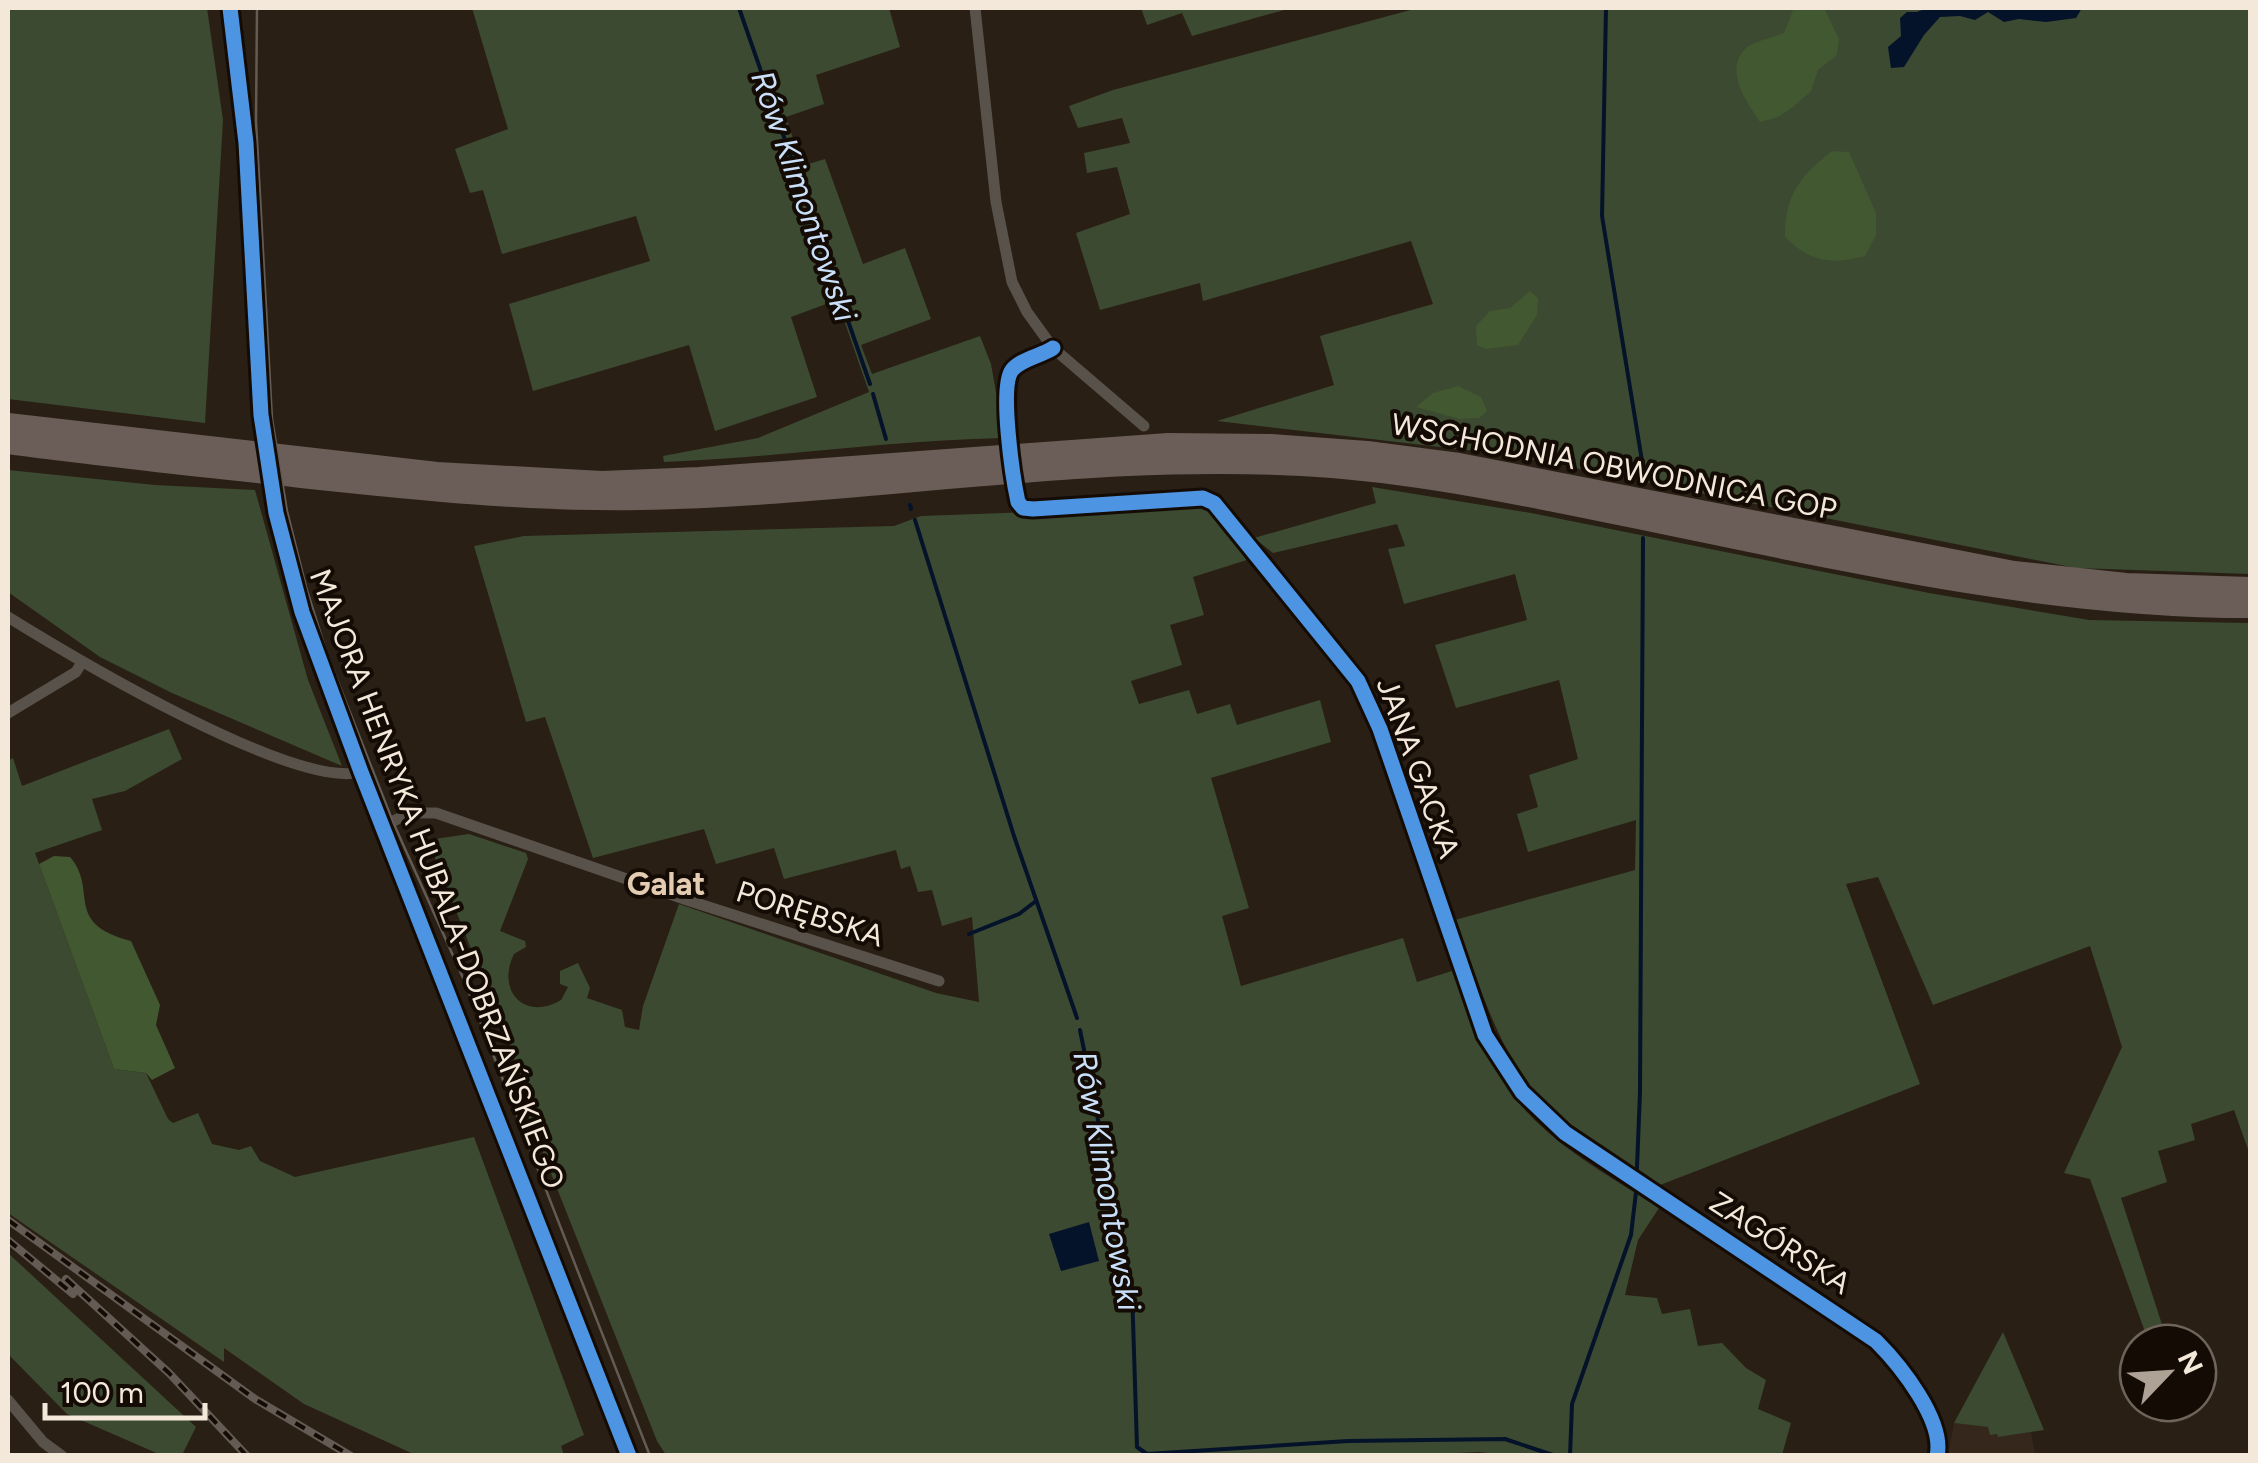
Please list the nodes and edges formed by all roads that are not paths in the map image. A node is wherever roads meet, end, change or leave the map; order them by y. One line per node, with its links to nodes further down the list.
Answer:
1 (230, 8): 14 (street, MAJORA HENRYKA HUBALA-DOBRZAŃSKIEGO)
2 (974, 8): 3 (street)
3 (1053, 348): 5 (street); 6 (street)
4 (8, 424): 9 (highway, WSCHODNIA OBWODNICA GOP)
5 (1144, 426)
6 (1012, 442)
7 (8, 443): 10 (highway, WSCHODNIA OBWODNICA GOP)
8 (1015, 482): 17 (street, JANA GACKA)
9 (2250, 588)
10 (2250, 607)
11 (8, 620): 12 (street)
12 (82, 662): 13 (street); 14 (street)
13 (8, 713)
14 (361, 772): 15 (street, MAJORA HENRYKA HUBALA-DOBRZAŃSKIEGO)
15 (383, 826): 16 (street, PORĘBSKA); 20 (street, MAJORA HENRYKA HUBALA-DOBRZAŃSKIEGO)
16 (939, 981)
17 (1543, 1115): 21 (street, ZAGÓRSKA)
18 (8, 1400): 19 (street)
19 (62, 1456)
20 (628, 1456)
21 (1938, 1456)

